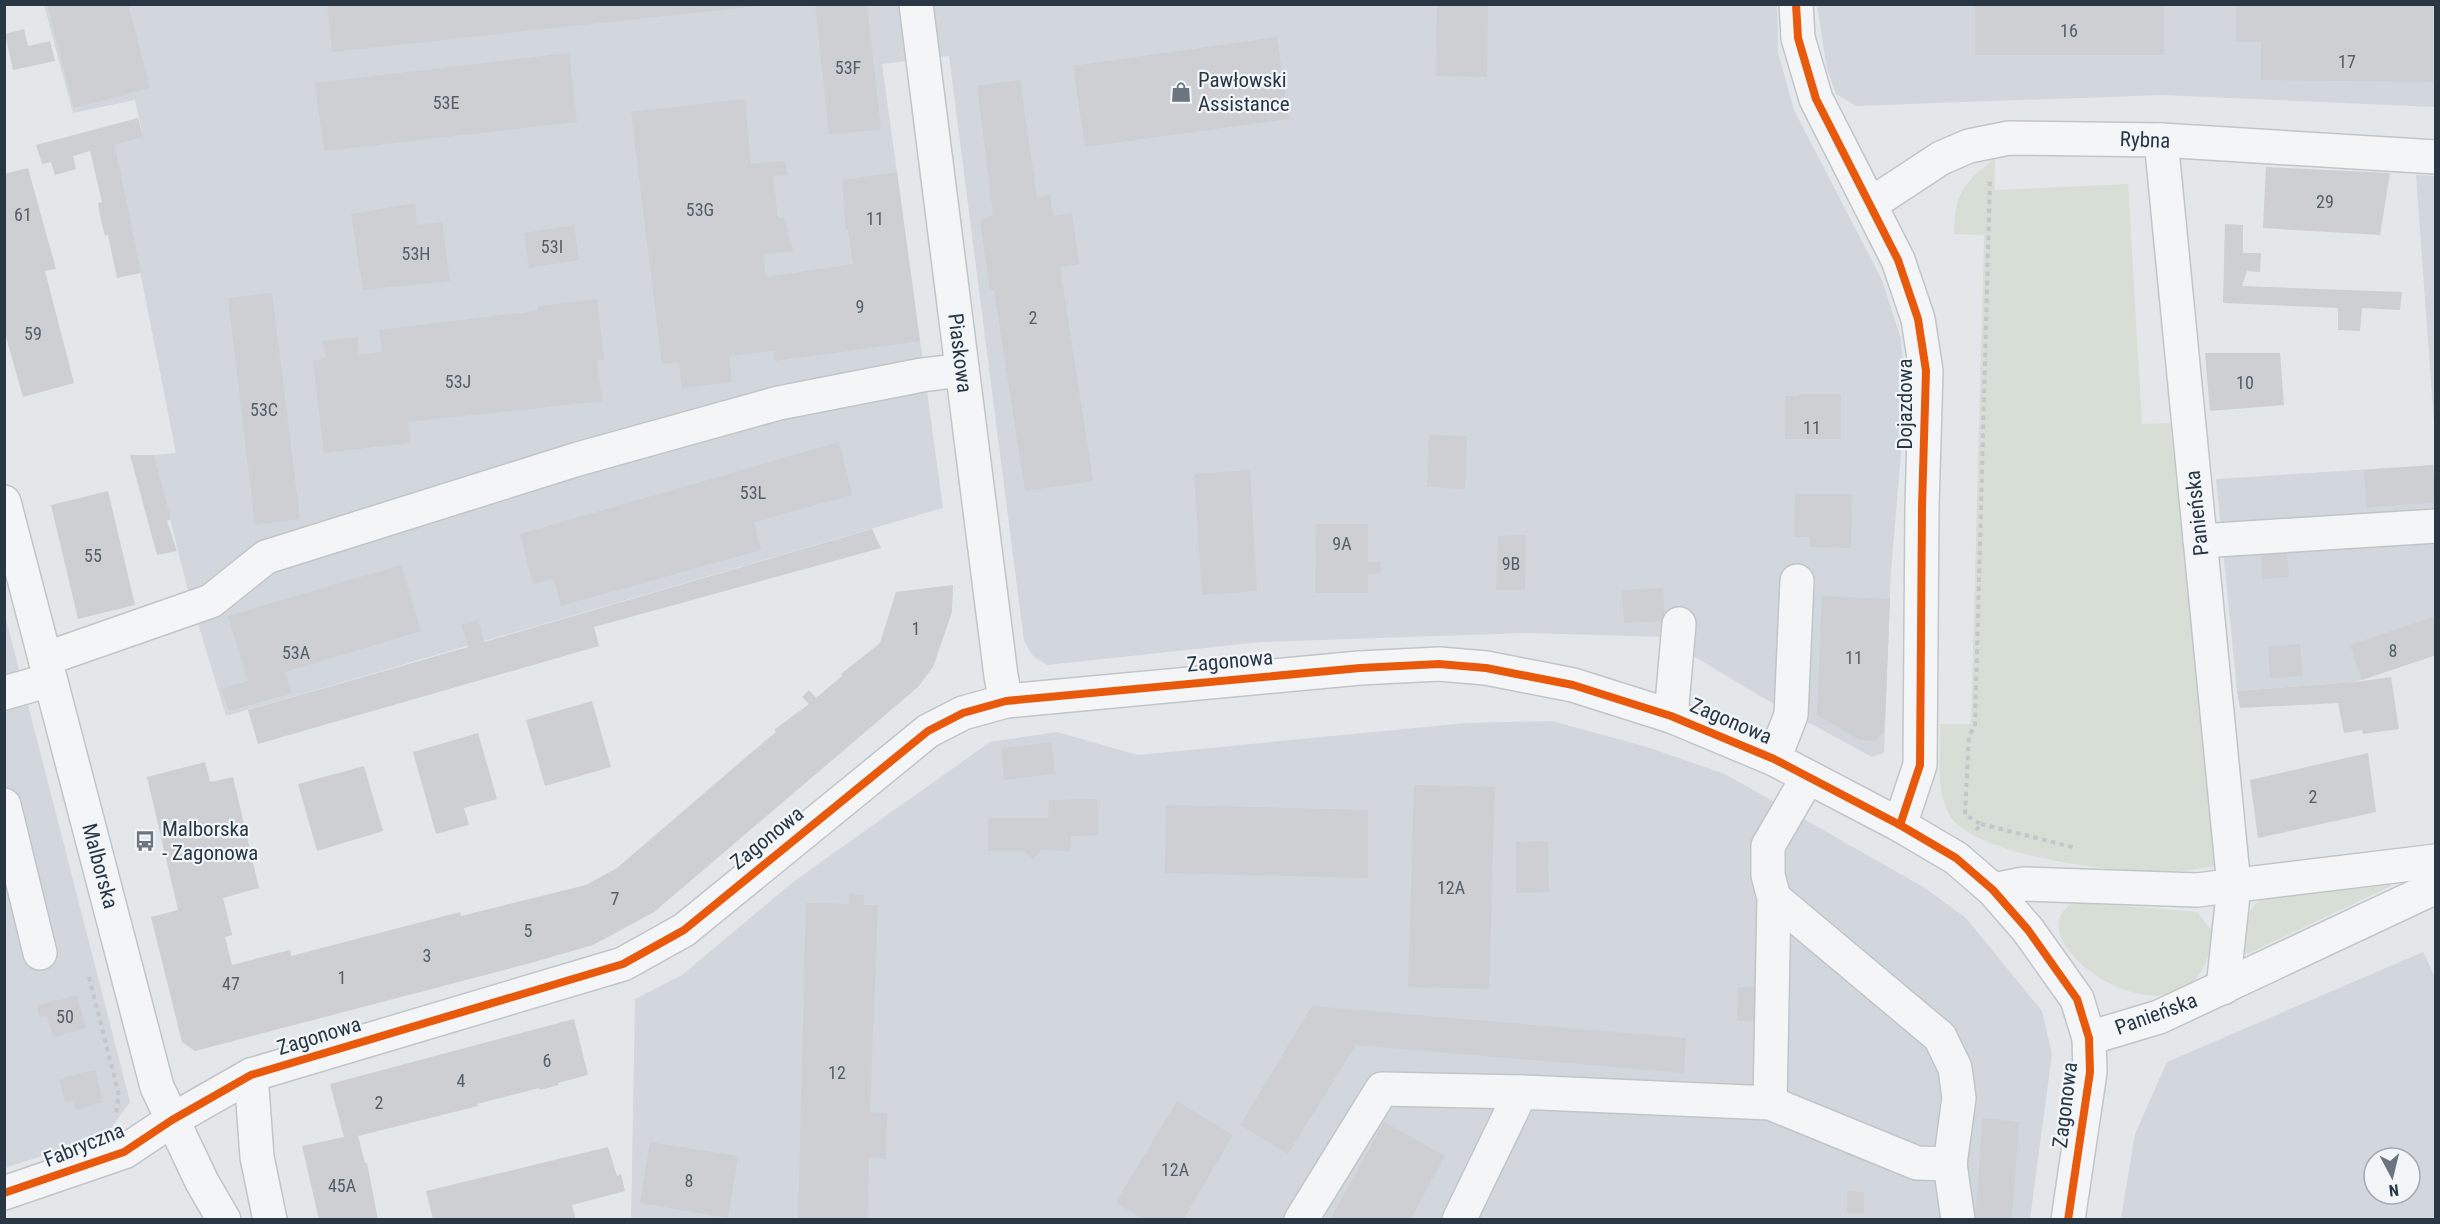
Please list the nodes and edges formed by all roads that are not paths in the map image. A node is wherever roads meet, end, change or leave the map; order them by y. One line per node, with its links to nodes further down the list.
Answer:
1 (916, 4): 6 (street, Piaskowa)
2 (1796, 4): 5 (street, Dojazdowa)
3 (2161, 140): 4 (street, Rybna); 5 (street, Rybna); 9 (street, Panieńska)
4 (2436, 157)
5 (1871, 204): 19 (street, Dojazdowa)
6 (962, 370): 12 (street); 14 (street, Piaskowa)
7 (4, 502): 12 (street, Malborska)
8 (2436, 526): 9 (street)
9 (2200, 541): 21 (street, Panieńska)
10 (1797, 581): 16 (street)
11 (1679, 624): 15 (street)
12 (48, 670): 13 (street); 31 (street, Malborska)
13 (4, 693)
14 (1006, 701): 15 (street, Zagonowa); 28 (street, Zagonowa)
15 (1671, 716): 16 (street, Zagonowa)
16 (1774, 759): 17 (street, Zagonowa)
17 (1808, 777): 19 (street, Zagonowa); 24 (street)
18 (4, 805): 25 (street)
19 (1900, 825): 23 (street, Zagonowa)
20 (2436, 861): 21 (street)
21 (2234, 886): 23 (street); 26 (street, Panieńska)
22 (2436, 887): 26 (street, Panieńska)
23 (1993, 890): 27 (street, Zagonowa)
24 (1774, 898): 30 (street); 32 (street)
25 (40, 953)
26 (2223, 988): 27 (street, Panieńska)
27 (2089, 1038): 39 (street, Zagonowa)
28 (251, 1075): 31 (street, Zagonowa); 35 (street)
29 (1521, 1092): 30 (street); 36 (street); 37 (street)
30 (1770, 1103): 32 (street)
31 (172, 1120): 33 (street, Fabryczna); 34 (street, Malborska)
32 (1950, 1164): 38 (street)
33 (4, 1193)
34 (224, 1220)
35 (270, 1220)
36 (1301, 1220)
37 (1459, 1220)
38 (1958, 1220)
39 (2068, 1220)

